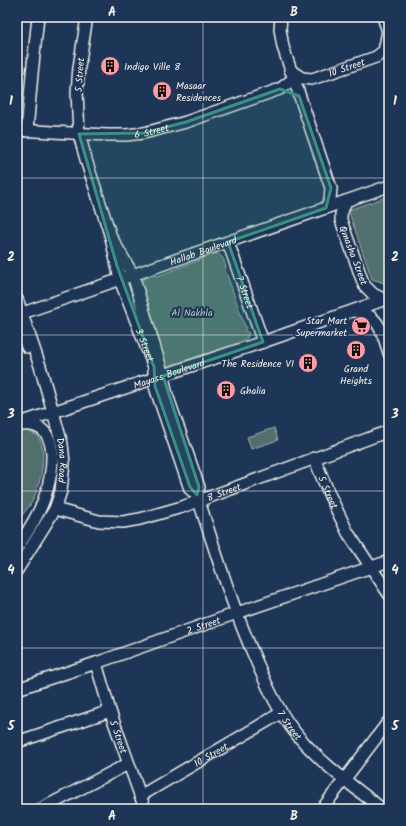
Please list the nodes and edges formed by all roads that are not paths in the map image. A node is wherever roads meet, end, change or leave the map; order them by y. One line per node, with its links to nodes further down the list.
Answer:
1 (38, 17): 9 (street)
2 (87, 17): 10 (street, 5 Street)
3 (281, 17): 6 (street)
4 (383, 17): 5 (street)
5 (388, 33): 6 (street, 10 Street)
6 (292, 74): 7 (street, 6 Street); 8 (street)
7 (280, 89): 8 (street); 10 (street, 6 Street)
8 (299, 96): 13 (street)
9 (22, 131): 10 (street, 6 Street)
10 (79, 134): 14 (street, 3 Street)
11 (389, 186): 12 (street, Hallab Boulevard)
12 (346, 201): 13 (street, Hallab Boulevard); 19 (street, Qmasha Street)
13 (326, 208): 15 (street, Hallab Boulevard)
14 (111, 237): 16 (street, 3 Street); 17 (street, 3 Street)
15 (228, 242): 16 (street, Hallab Boulevard); 23 (street, 7 Street)
16 (132, 276): 17 (street, Hallab Boulevard); 26 (street, 3 Street)
17 (120, 280): 21 (street, Hallab Boulevard); 26 (street, 3 Street)
18 (17, 299): 21 (street, Dana Road)
19 (387, 299): 20 (street, Mayass Boulevard)
20 (352, 311): 23 (street, Mayass Boulevard); 24 (street)
21 (20, 314): 25 (street, Dana Road)
22 (17, 329): 25 (street, Dana Road)
23 (263, 342): 26 (street, Mayass Boulevard)
24 (389, 353)
25 (40, 366): 27 (street, Dana Road)
26 (158, 377): 27 (street, Mayass Boulevard); 31 (street, 3 Street)
27 (53, 412): 28 (street, Mayass Boulevard); 32 (street, Dana Road)
28 (17, 425): 33 (street, Dana Road)
29 (389, 431): 30 (street, 8 Street)
30 (314, 458): 31 (street, 8 Street); 35 (street, 5 Street)
31 (198, 498): 32 (street, 8 Street); 38 (street, 3 Street)
32 (54, 509): 36 (street, Dana Road)
33 (17, 548)
34 (389, 560): 35 (street, 2 Street)
35 (371, 567): 37 (street, 5 Street); 38 (street, 2 Street)
36 (17, 570)
37 (389, 594)
38 (237, 612): 39 (street, 2 Street); 42 (street, 7 Street)
39 (96, 663): 40 (street, 2 Street); 41 (street, 5 Street)
40 (17, 689)
41 (110, 711): 44 (street); 45 (street, 5 Street)
42 (281, 713): 46 (street, 7 Street); 47 (street, 10 Street)
43 (389, 722): 46 (street)
44 (17, 742)
45 (128, 764): 47 (street, 5 Street); 48 (street)
46 (344, 780): 50 (street); 51 (street, 7 Street)
47 (140, 796): 49 (street, 5 Street)
48 (41, 809)
49 (145, 809)
50 (322, 809)
51 (382, 809)

